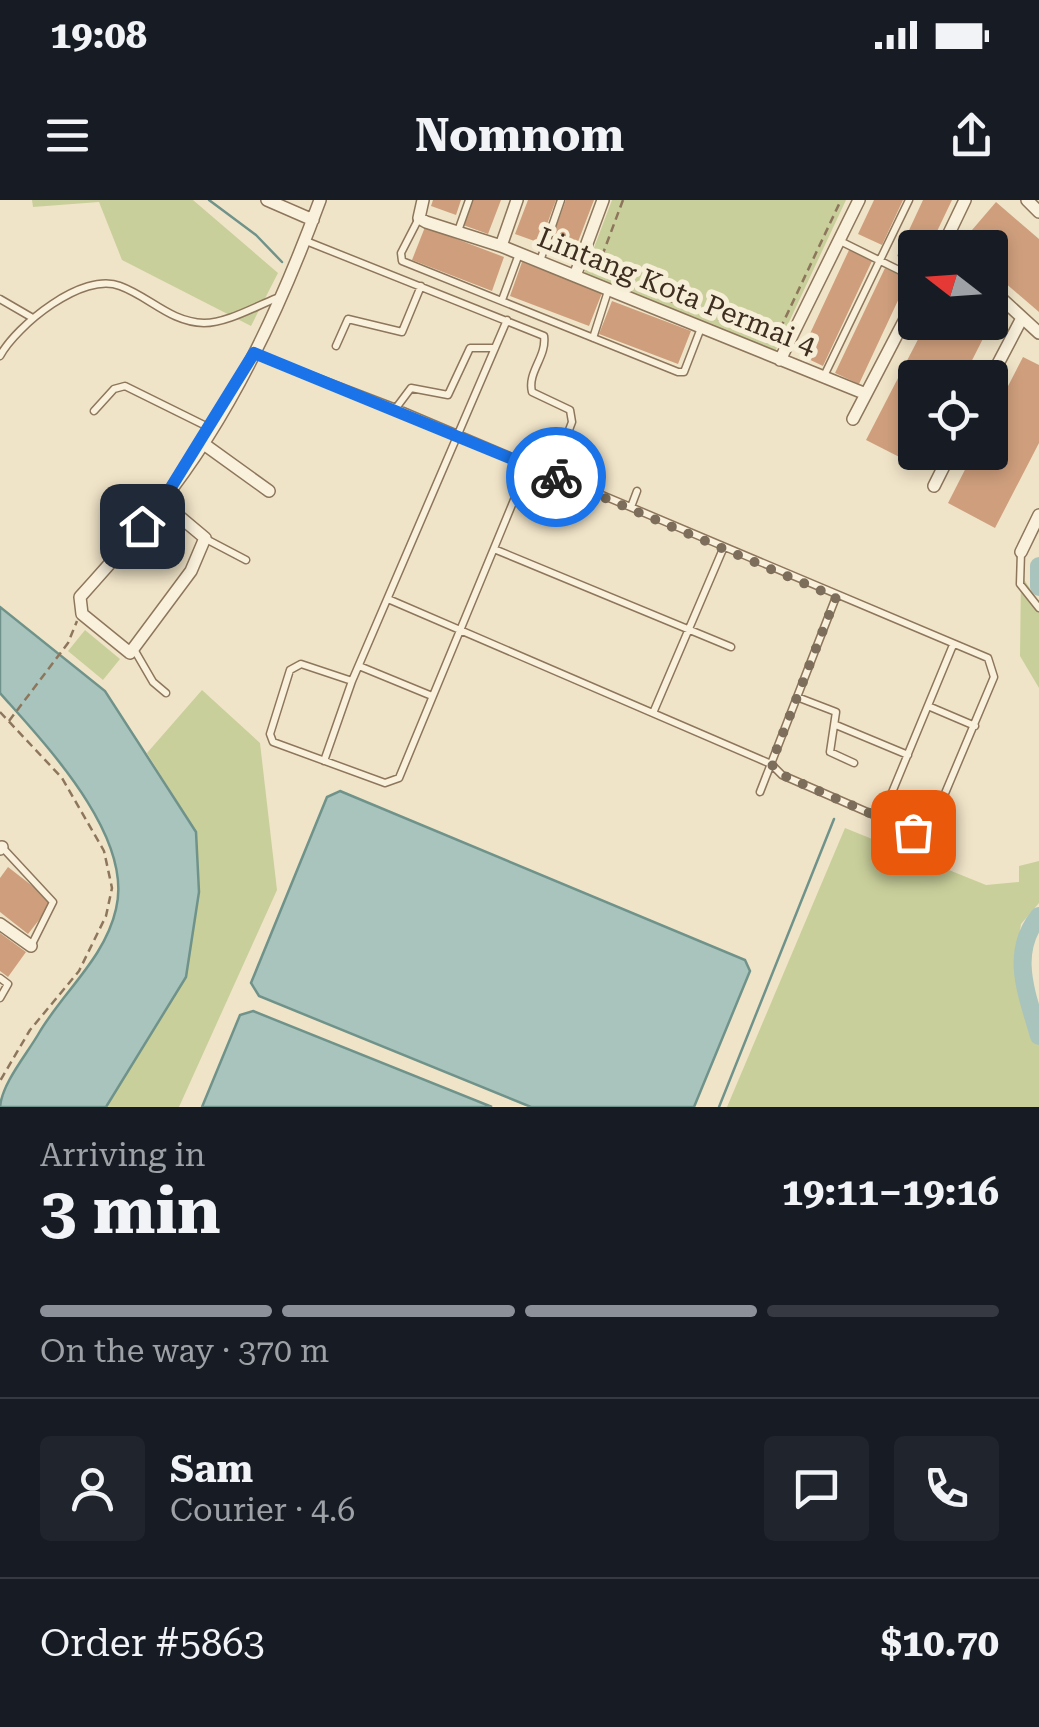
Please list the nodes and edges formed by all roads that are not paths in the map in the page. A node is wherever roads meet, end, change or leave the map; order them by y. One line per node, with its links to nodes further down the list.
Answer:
1 (303, 200): 14 (street)
2 (320, 200): 15 (street)
3 (469, 200): 17 (lane)
4 (517, 200): 20 (street)
5 (561, 200): 23 (lane)
6 (603, 200): 25 (street)
7 (859, 200): 18 (street)
8 (908, 200): 22 (lane)
9 (965, 200): 16 (street)
10 (1026, 200): 13 (street)
11 (272, 201): 14 (street)
12 (420, 210): 17 (street, Lintang Kota Permai 4); 30 (lane)
13 (1039, 212)
14 (298, 214): 15 (street)
15 (313, 220): 19 (street)
16 (952, 230)
17 (458, 231): 20 (street, Lintang Kota Permai 4)
18 (839, 240): 22 (lane); 43 (street)
19 (305, 241): 26 (lane); 28 (street)
20 (501, 246): 21 (street, Lintang Kota Permai 4)
21 (519, 254): 23 (street, Lintang Kota Permai 4); 30 (lane)
22 (880, 260): 24 (lane); 45 (lane)
23 (540, 262): 25 (street, Lintang Kota Permai 4)
24 (898, 269)
25 (575, 276): 27 (street, Lintang Kota Permai 4)
26 (421, 286): 34 (lane); 39 (lane)
27 (608, 290): 35 (street, Lintang Kota Permai 4); 38 (lane)
28 (283, 296): 32 (lane); 41 (street)
29 (0, 299): 32 (lane)
30 (502, 300): 38 (lane)
31 (1008, 305): 33 (street)
32 (31, 316): 42 (lane)
33 (1022, 318): 37 (street); 44 (street)
34 (507, 320): 40 (lane); 56 (lane)
35 (700, 328): 38 (lane); 43 (street, Lintang Kota Permai 4)
36 (898, 333): 46 (street)
37 (1039, 333)
38 (593, 338)
39 (336, 346)
40 (494, 348): 47 (lane); 51 (lane)
41 (254, 353): 47 (lane); 50 (street)
42 (0, 356)
43 (780, 360): 45 (street, Lintang Kota Permai 4)
44 (1000, 360)
45 (824, 378): 46 (street, Lintang Kota Permai 4)
46 (866, 394): 49 (street)
47 (396, 408): 51 (lane)
48 (94, 411): 50 (lane)
49 (853, 419)
50 (210, 428): 52 (street)
51 (457, 434): 53 (lane); 70 (lane)
52 (201, 442): 59 (street); 61 (street)
53 (528, 466): 56 (lane); 65 (lane)
54 (942, 470): 57 (street)
55 (592, 474): 58 (lane)
56 (552, 475): 58 (lane)
57 (934, 486)
58 (587, 489): 62 (lane)
59 (269, 491)
60 (637, 491): 62 (lane)
61 (162, 502): 64 (street); 76 (street)
62 (631, 507): 66 (lane)
63 (1039, 516): 67 (street)
64 (205, 538): 68 (lane); 76 (street)
65 (494, 549): 72 (lane); 73 (lane)
66 (723, 549): 69 (lane); 72 (lane)
67 (1021, 552): 71 (lane)
68 (246, 560)
69 (836, 597): 74 (lane); 81 (lane)
70 (388, 598): 73 (lane); 77 (lane)
71 (1039, 608)
72 (688, 630): 75 (lane); 83 (lane)
73 (461, 631): 80 (lane); 83 (lane)
74 (954, 644): 82 (lane); 85 (lane)
75 (731, 647)
76 (136, 651): 79 (lane)
77 (359, 666): 78 (lane); 80 (lane)
78 (352, 682): 87 (lane); 87 (lane)
79 (166, 693)
80 (432, 696): 87 (lane)
81 (798, 697): 84 (lane); 89 (lane)
82 (928, 706): 85 (lane); 86 (lane)
83 (652, 713): 89 (lane)
84 (836, 725): 86 (lane); 88 (lane)
85 (974, 726): 91 (lane)
86 (908, 754): 91 (lane)
87 (324, 761)
88 (854, 763)
89 (771, 764): 90 (lane); 91 (lane)
90 (760, 792)
91 (882, 819)
92 (1, 847): 94 (lane)
93 (0, 924): 94 (street)
94 (31, 946)
95 (0, 978): 96 (lane)
96 (0, 998)

